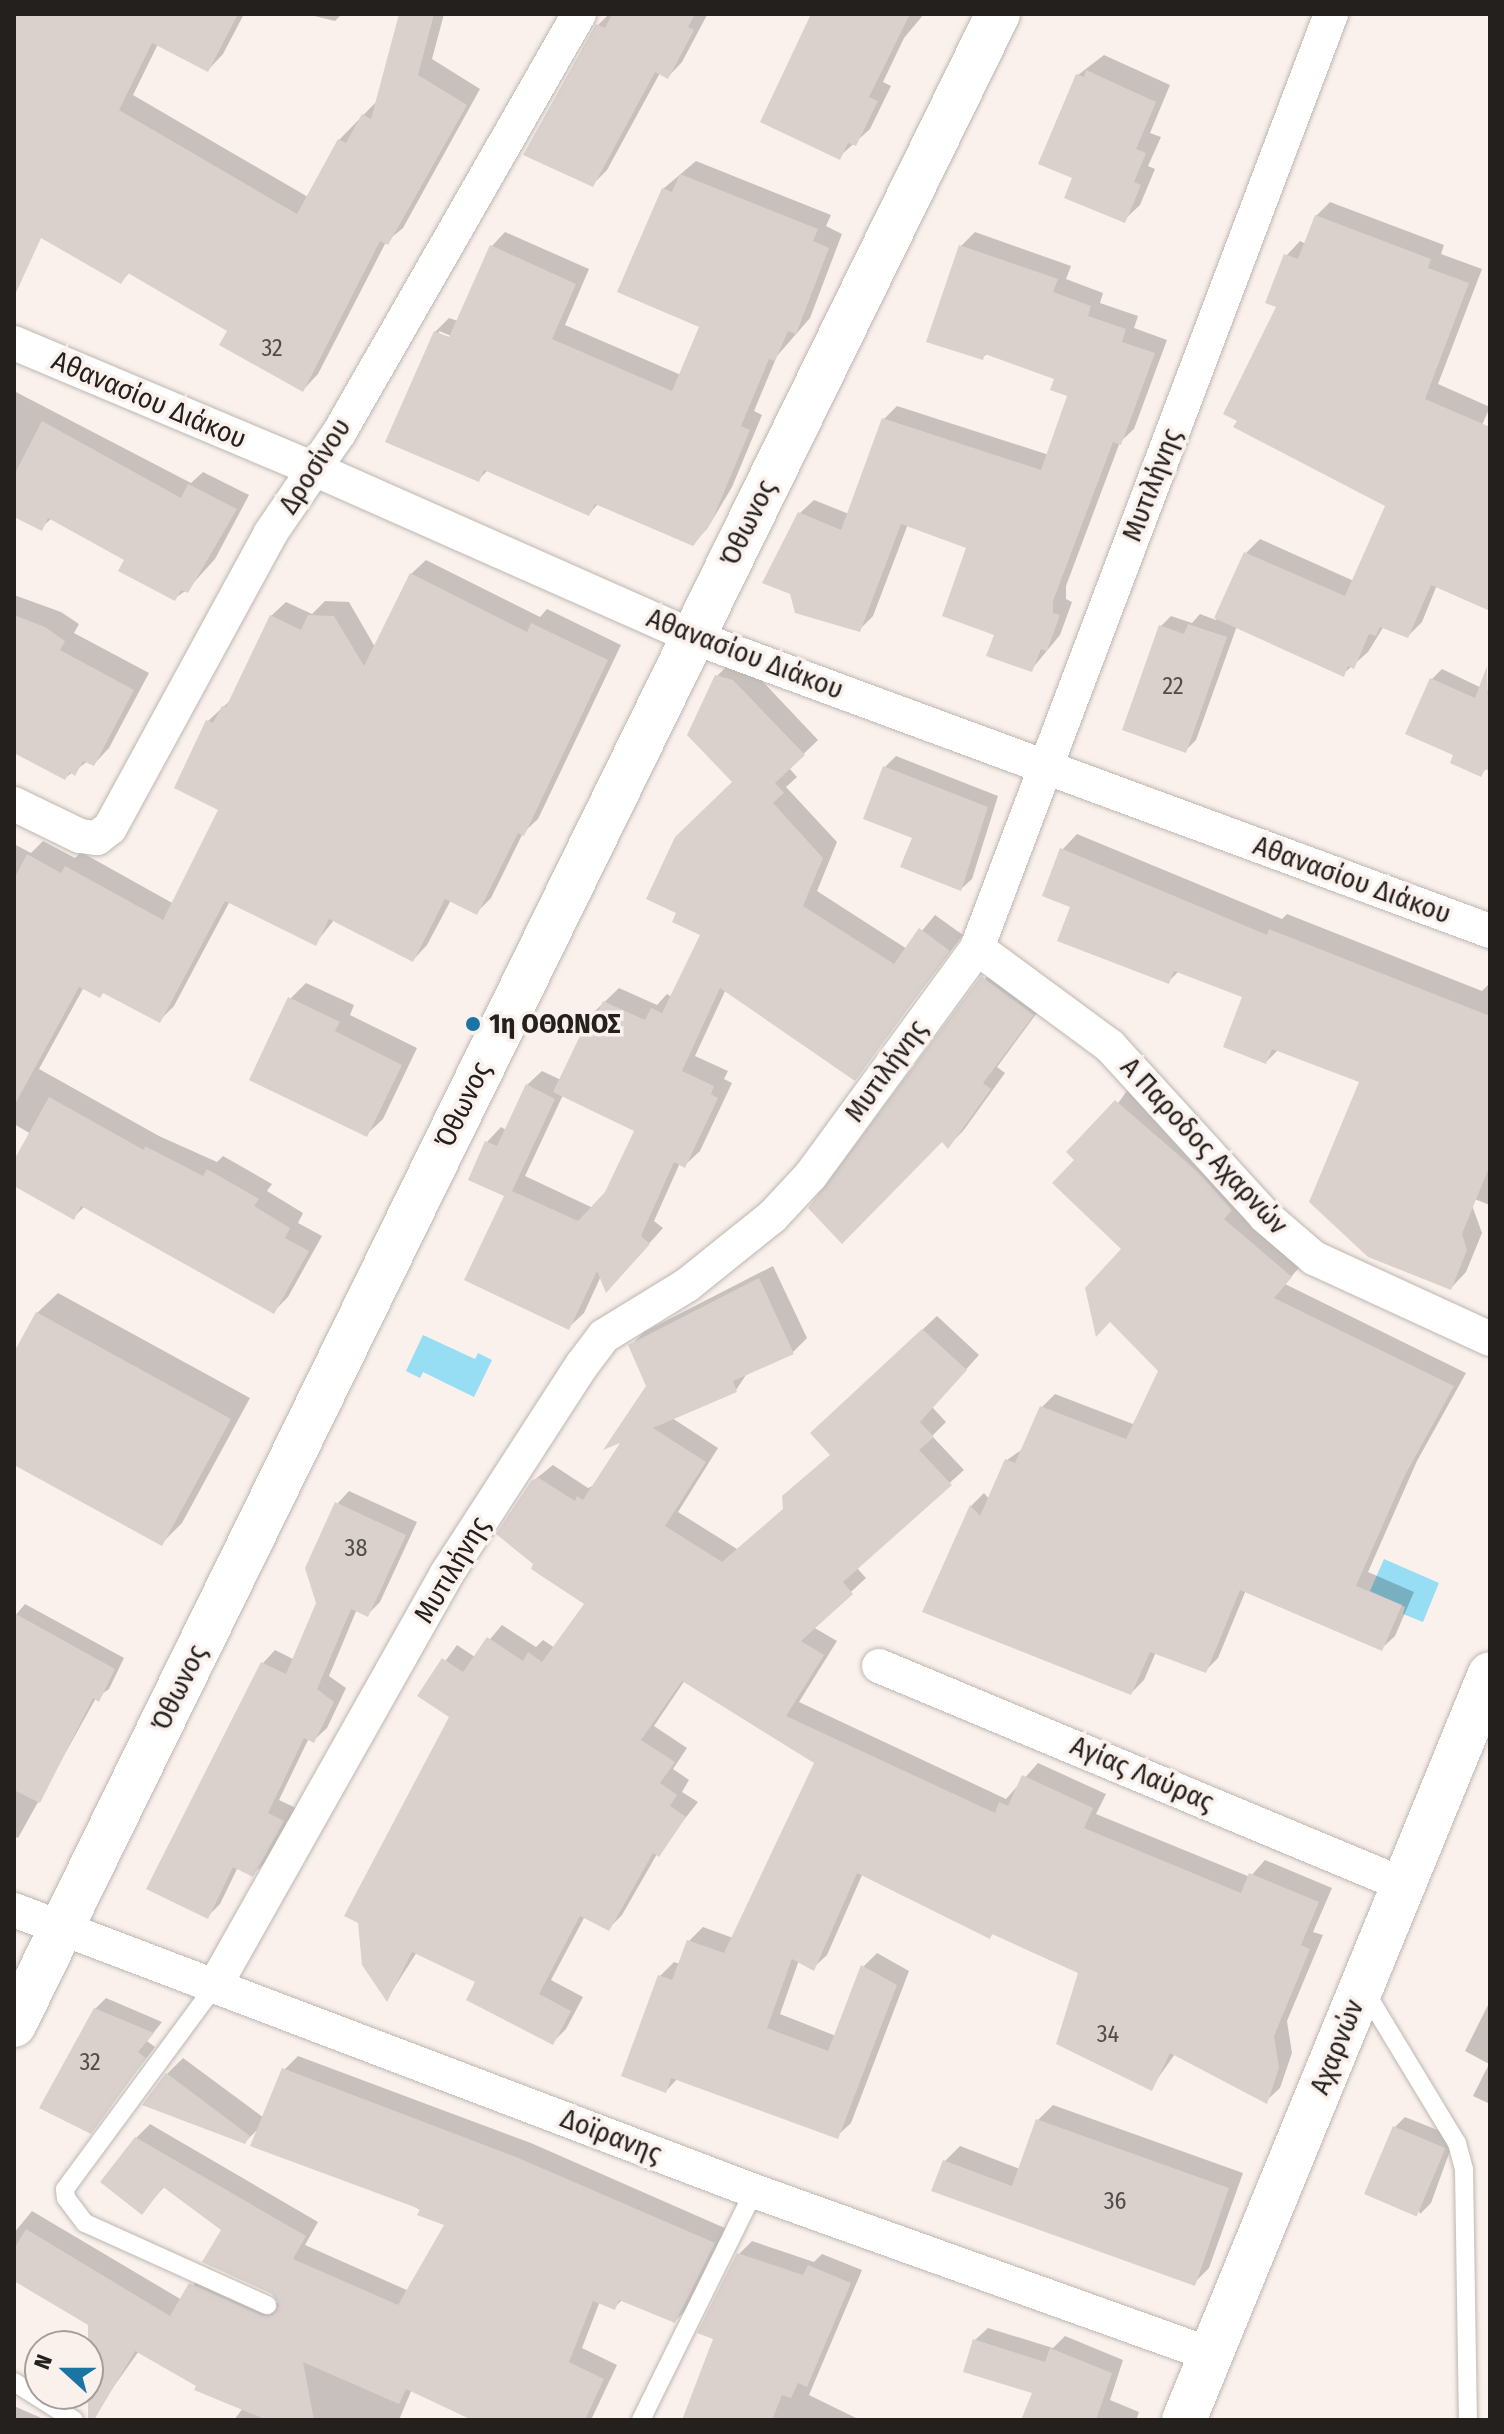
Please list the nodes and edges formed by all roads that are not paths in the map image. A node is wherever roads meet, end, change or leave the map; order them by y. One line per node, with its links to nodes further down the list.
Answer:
1 (579, 14): 5 (street, Δροσίνου)
2 (998, 14): 6 (street, Όθωνος)
3 (1331, 14): 7 (street, Μυτιλήνης)
4 (14, 343): 5 (street, Αθανασίου Διάκου)
5 (312, 468): 6 (street, Αθανασίου Διάκου); 8 (street, Δροσίνου)
6 (693, 637): 7 (street, Αθανασίου Διάκου); 16 (street, Όθωνος)
7 (1046, 766): 9 (street, Αθανασίου Διάκου); 10 (street, Μυτιλήνης)
8 (14, 804)
9 (1490, 931)
10 (977, 948): 11 (street, Α Παροδος Αχαρνών); 18 (street, Μυτιλήνης)
11 (1490, 1339)
12 (879, 1666): 14 (street, Αγίας Λαύρας)
13 (1490, 1674): 14 (street, Αχαρνών)
14 (1404, 1885): 17 (street, Αχαρνών)
15 (14, 1910): 16 (street, Δοϊρανης)
16 (61, 1928): 18 (street, Δοϊρανης); 19 (street, Όθωνος)
17 (1362, 1986): 22 (street, Αχαρνών); 27 (lane)
18 (214, 1987): 20 (street, Δοϊρανης); 21 (lane)
19 (14, 2025)
20 (754, 2191): 22 (street, Δοϊρανης); 25 (lane)
21 (267, 2305)
22 (1211, 2355): 26 (street, Αχαρνών)
23 (14, 2382): 24 (lane)
24 (74, 2420)
25 (641, 2420)
26 (1184, 2420)
27 (1468, 2420)

